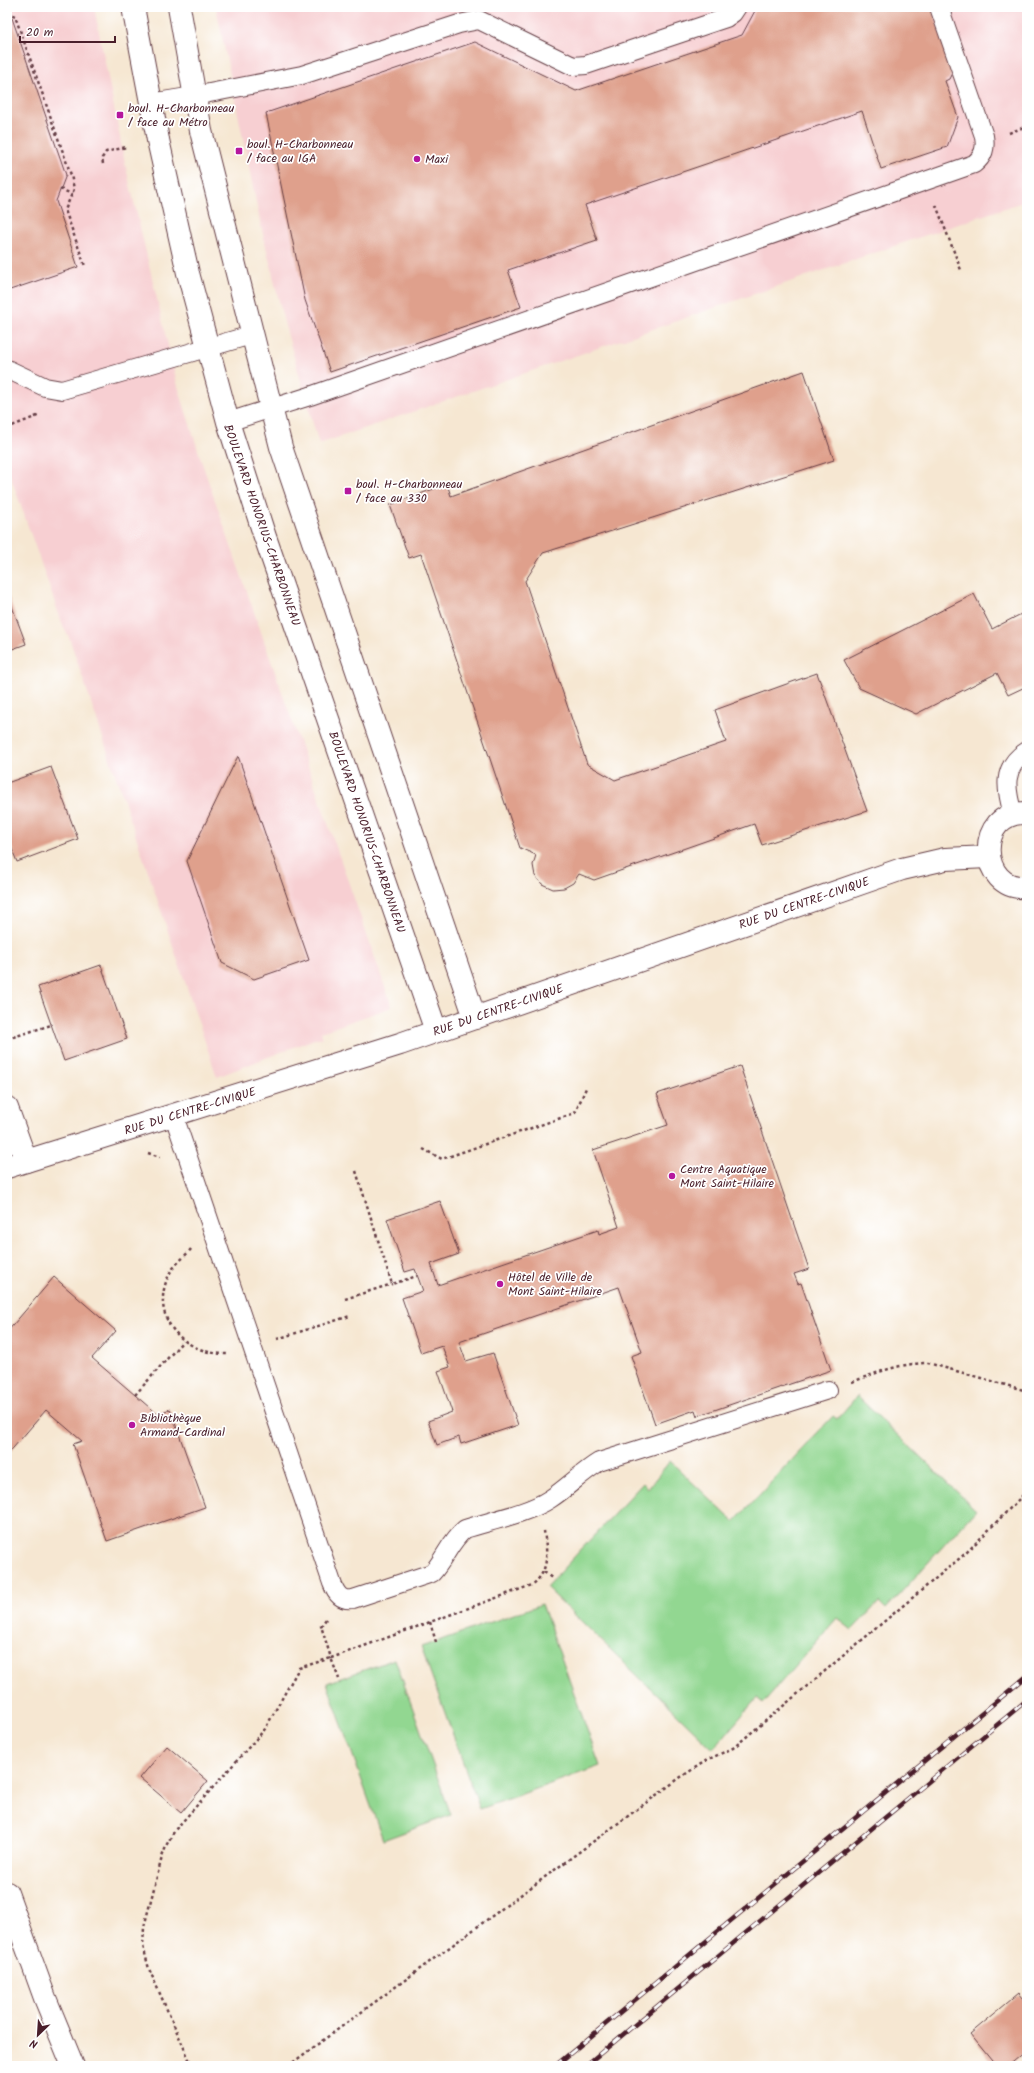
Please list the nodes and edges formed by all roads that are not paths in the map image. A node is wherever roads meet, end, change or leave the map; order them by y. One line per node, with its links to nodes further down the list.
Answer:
1 (133, 7): 6 (street, BOULEVARD HONORIUS-CHARBONNEAU)
2 (179, 7): 5 (street)
3 (737, 7): 5 (lane)
4 (938, 7): 10 (lane)
5 (194, 96): 6 (lane); 7 (street)
6 (151, 103): 8 (street, BOULEVARD HONORIUS-CHARBONNEAU)
7 (251, 334): 8 (lane); 10 (street)
8 (207, 347): 9 (lane); 11 (street, BOULEVARD HONORIUS-CHARBONNEAU)
9 (7, 369)
10 (270, 408): 11 (lane); 16 (street)
11 (228, 422): 17 (street, BOULEVARD HONORIUS-CHARBONNEAU)
12 (1027, 751): 13 (lane)
13 (1020, 813): 14 (street)
14 (988, 857): 15 (street); 16 (street, RUE DU CENTRE-CIVIQUE)
15 (1027, 886)
16 (475, 1018): 17 (street, RUE DU CENTRE-CIVIQUE)
17 (436, 1031): 19 (street, RUE DU CENTRE-CIVIQUE)
18 (7, 1108): 20 (street)
19 (174, 1116): 20 (street, RUE DU CENTRE-CIVIQUE); 21 (lane)
20 (16, 1164)
21 (828, 1390)
22 (7, 1893): 23 (street)
23 (73, 2066)

